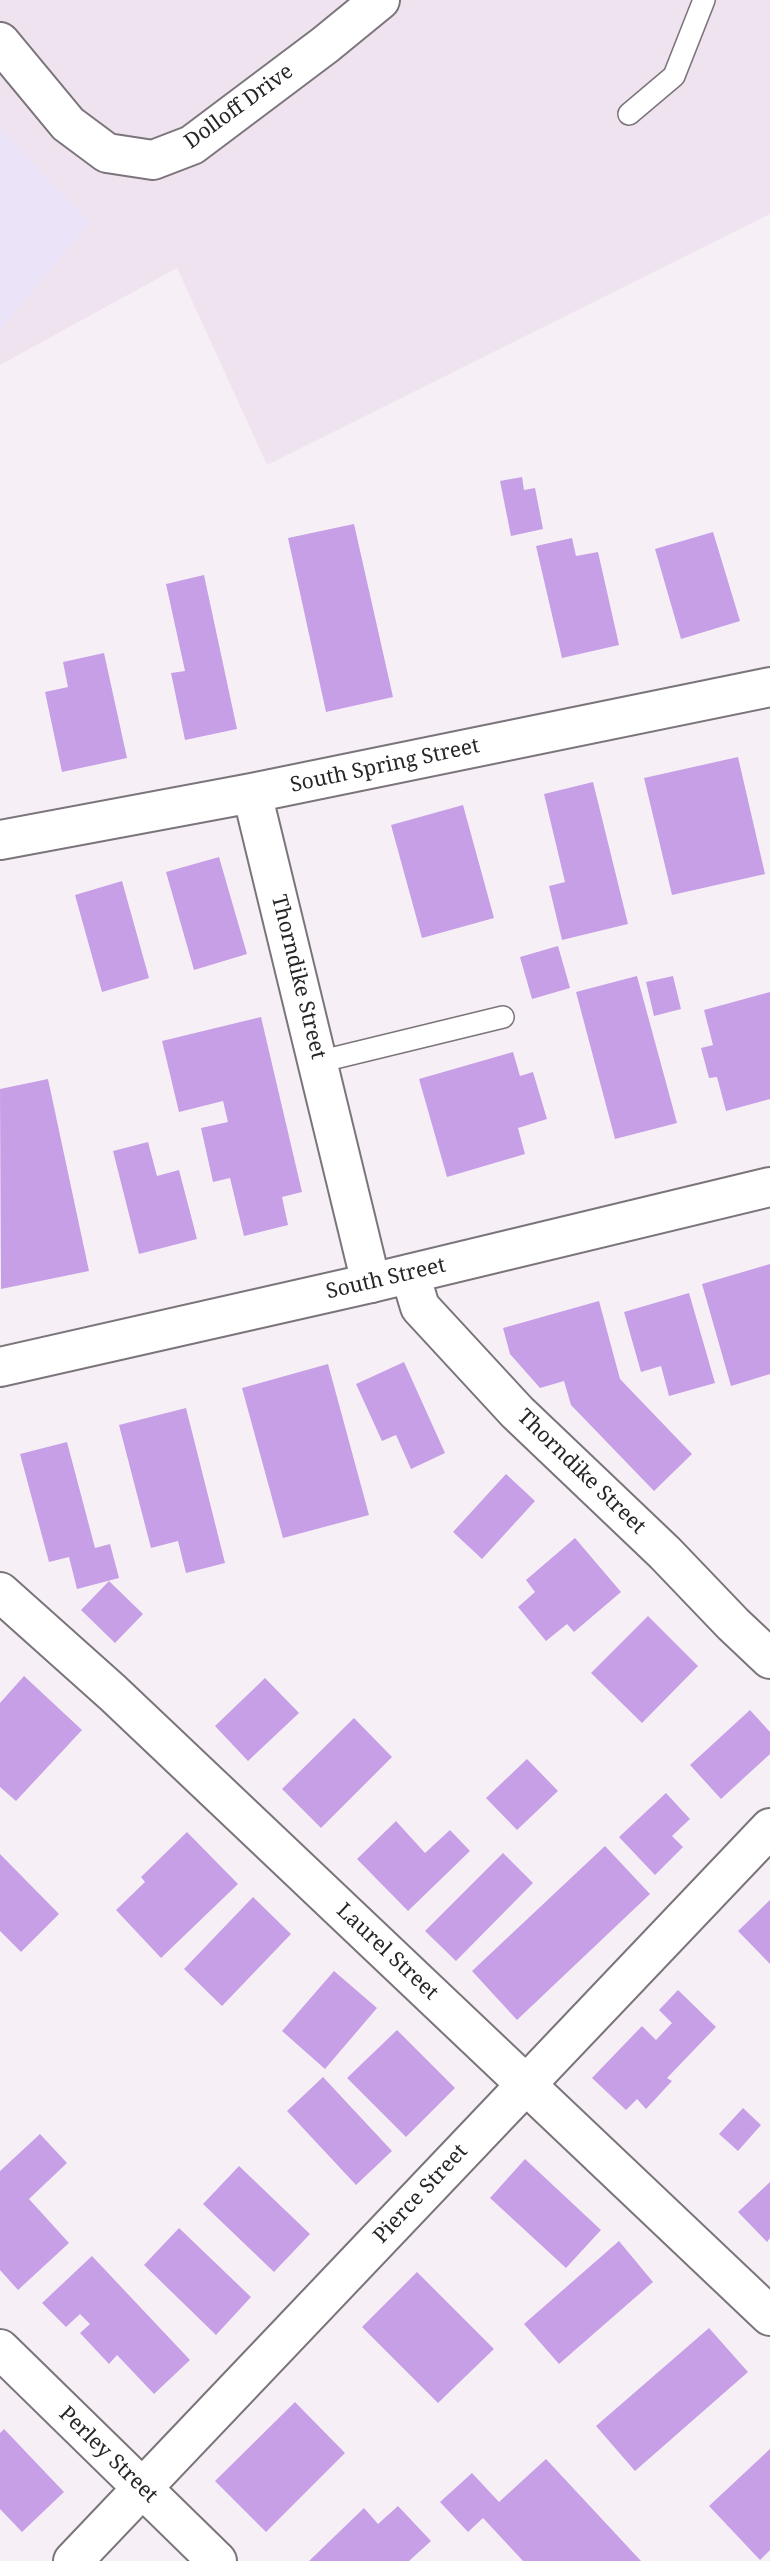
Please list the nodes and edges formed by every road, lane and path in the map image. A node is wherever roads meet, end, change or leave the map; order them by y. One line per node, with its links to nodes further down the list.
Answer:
1 (380, 0): 3 (street, Dolloff Drive)
2 (704, 0): 4 (lane)
3 (0, 42)
4 (629, 114)
5 (770, 687): 6 (street, South Spring Street)
6 (252, 793): 7 (street, South Spring Street); 9 (street, Thorndike Street)
7 (0, 840)
8 (503, 1017): 9 (lane)
9 (318, 1062): 12 (street, Thorndike Street)
10 (770, 1187): 11 (street, South Street)
11 (410, 1274): 12 (street, South Street); 15 (street, Thorndike Street)
12 (371, 1283): 13 (street, South Street)
13 (0, 1367)
14 (0, 1592): 17 (street, Laurel Street)
15 (770, 1659)
16 (770, 1828): 17 (street, Pierce Street)
17 (526, 2083): 18 (street, Laurel Street); 20 (street, Pierce Street)
18 (770, 2316)
19 (0, 2348): 20 (street, Perley Street)
20 (142, 2488): 21 (street, Pierce Street); 22 (street, Perley Street)
21 (73, 2561)
22 (217, 2561)

